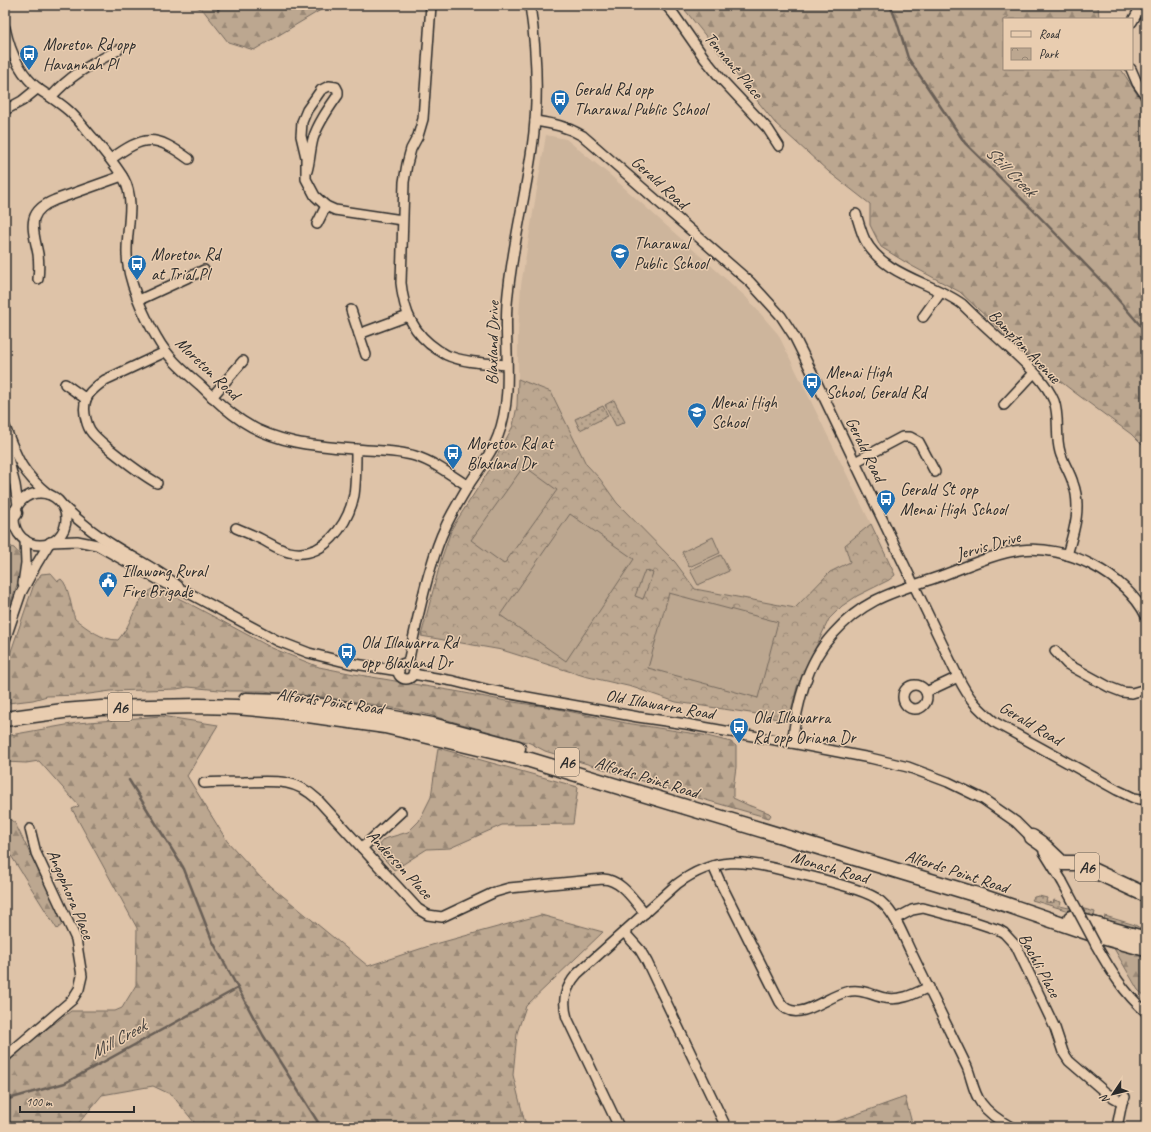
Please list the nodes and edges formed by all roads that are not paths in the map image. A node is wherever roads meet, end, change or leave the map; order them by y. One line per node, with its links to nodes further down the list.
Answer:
1 (431, 5): 21 (street)
2 (530, 5): 13 (street, Blaxland Drive)
3 (666, 5): 14 (street, Tennant Place)
4 (1142, 5): 5 (street)
5 (1133, 20)
6 (5, 28): 9 (street, Moreton Road)
7 (118, 50): 11 (street)
8 (1131, 70): 10 (street)
9 (38, 88): 11 (street, Moreton Road); 12 (street)
10 (1146, 96)
11 (51, 97): 15 (street, Moreton Road)
12 (5, 110)
13 (535, 121): 34 (street, Blaxland Drive); 43 (street, Gerald Road)
14 (778, 146)
15 (111, 159): 16 (street); 18 (street, Moreton Road)
16 (189, 159)
17 (307, 171): 17 (street); 19 (street)
18 (122, 176): 24 (street); 26 (street, Moreton Road)
19 (326, 206): 21 (street); 22 (street)
20 (856, 214): 25 (street, Bampton Avenue)
21 (402, 220): 28 (street)
22 (317, 224)
23 (204, 270): 26 (street)
24 (38, 279)
25 (941, 292): 29 (street); 35 (street, Bampton Avenue)
26 (139, 300): 31 (street, Moreton Road)
27 (351, 310): 30 (street)
28 (408, 316): 30 (street); 34 (street)
29 (923, 317)
30 (359, 334): 32 (street)
31 (165, 352): 37 (street, Moreton Road); 38 (street)
32 (366, 355)
33 (243, 361): 37 (street)
34 (506, 365): 46 (street, Blaxland Drive)
35 (1034, 373): 39 (street); 54 (street, Bampton Avenue)
36 (65, 384): 38 (street)
37 (212, 397): 42 (street, Moreton Road)
38 (86, 399): 45 (street)
39 (1004, 404)
40 (5, 427): 47 (street)
41 (5, 446): 49 (street)
42 (356, 449): 46 (street, Moreton Road); 51 (street)
43 (855, 462): 44 (street); 55 (street, Gerald Road)
44 (935, 472)
45 (157, 483)
46 (468, 486): 61 (street, Blaxland Drive)
47 (49, 495): 48 (street); 49 (street)
48 (60, 503): 53 (street); 56 (street)
49 (16, 509): 50 (highway); 52 (street)
50 (5, 525)
51 (236, 528)
52 (25, 540): 53 (street); 57 (street)
53 (51, 542): 56 (street); 57 (street)
54 (1067, 555): 55 (street, Jervis Drive); 58 (street, Jervis Drive)
55 (914, 585): 64 (street, Gerald Road); 69 (street, Jervis Drive)
56 (185, 591): 62 (street)
57 (21, 593): 59 (street)
58 (1146, 616)
59 (5, 640)
60 (1055, 651): 65 (street)
61 (408, 663): 62 (street); 63 (street)
62 (399, 671): 63 (street)
63 (413, 674): 69 (street, Old Illawarra Road)
64 (958, 677): 66 (street); 71 (street, Gerald Road)
65 (1146, 689)
66 (926, 692)
67 (5, 710): 81 (highway, Alfords Point Road / A6)
68 (5, 719): 82 (highway, Alfords Point Road / A6)
69 (792, 743): 74 (street, Old Illawarra Road)
70 (204, 783): 75 (street, Anderson Place)
71 (1146, 800)
72 (401, 812): 75 (street)
73 (30, 829): 85 (street, Angophora Place)
74 (1032, 838): 77 (highway, A6); 84 (street, Old Illawarra Road, bridge)
75 (362, 848): 78 (street, Anderson Place)
76 (713, 866): 78 (street, Monash Road); 79 (street, Monash Road); 83 (street)
77 (1146, 895)
78 (645, 913): 80 (street, Monash Road)
79 (895, 919): 83 (street, Monash Road); 89 (street, Bachli Place)
80 (624, 932): 86 (street, Monash Road); 87 (street)
81 (1146, 939)
82 (1146, 949)
83 (928, 987): 88 (street, Monash Road)
84 (1146, 1012)
85 (5, 1057)
86 (619, 1127)
87 (726, 1127)
88 (1012, 1127)
89 (1117, 1127)

